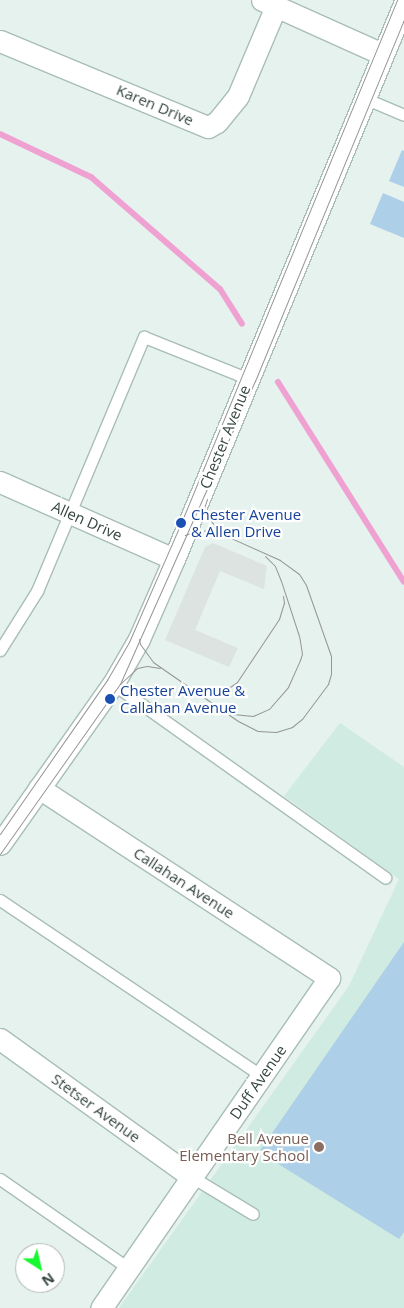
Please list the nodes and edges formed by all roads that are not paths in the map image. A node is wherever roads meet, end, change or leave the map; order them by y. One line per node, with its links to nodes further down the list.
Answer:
1 (272, 2): 3 (street, Karen Drive); 4 (street)
2 (404, 4): 4 (street, Chester Avenue)
3 (0, 41)
4 (382, 54): 5 (street, Chester Avenue)
5 (364, 98): 6 (lane); 7 (street, Chester Avenue)
6 (404, 115)
7 (249, 379): 9 (lane); 10 (street, Chester Avenue)
8 (0, 482): 9 (street, Allen Drive)
9 (68, 512): 10 (street, Allen Drive); 11 (lane)
10 (174, 560): 12 (street, Chester Avenue)
11 (0, 650)
12 (113, 684): 13 (street, Chester Avenue); 15 (lane)
13 (39, 788): 14 (street, Chester Avenue); 17 (street, Callahan Avenue)
14 (0, 844)
15 (385, 877)
16 (0, 900): 19 (lane)
17 (329, 978): 19 (street, Duff Avenue)
18 (0, 1039): 20 (street, Stetser Avenue)
19 (262, 1076): 20 (street, Duff Avenue)
20 (192, 1177): 22 (lane); 23 (street, Duff Avenue)
21 (0, 1179): 23 (lane)
22 (253, 1214)
23 (128, 1268): 24 (street, Duff Avenue)
24 (101, 1308)

